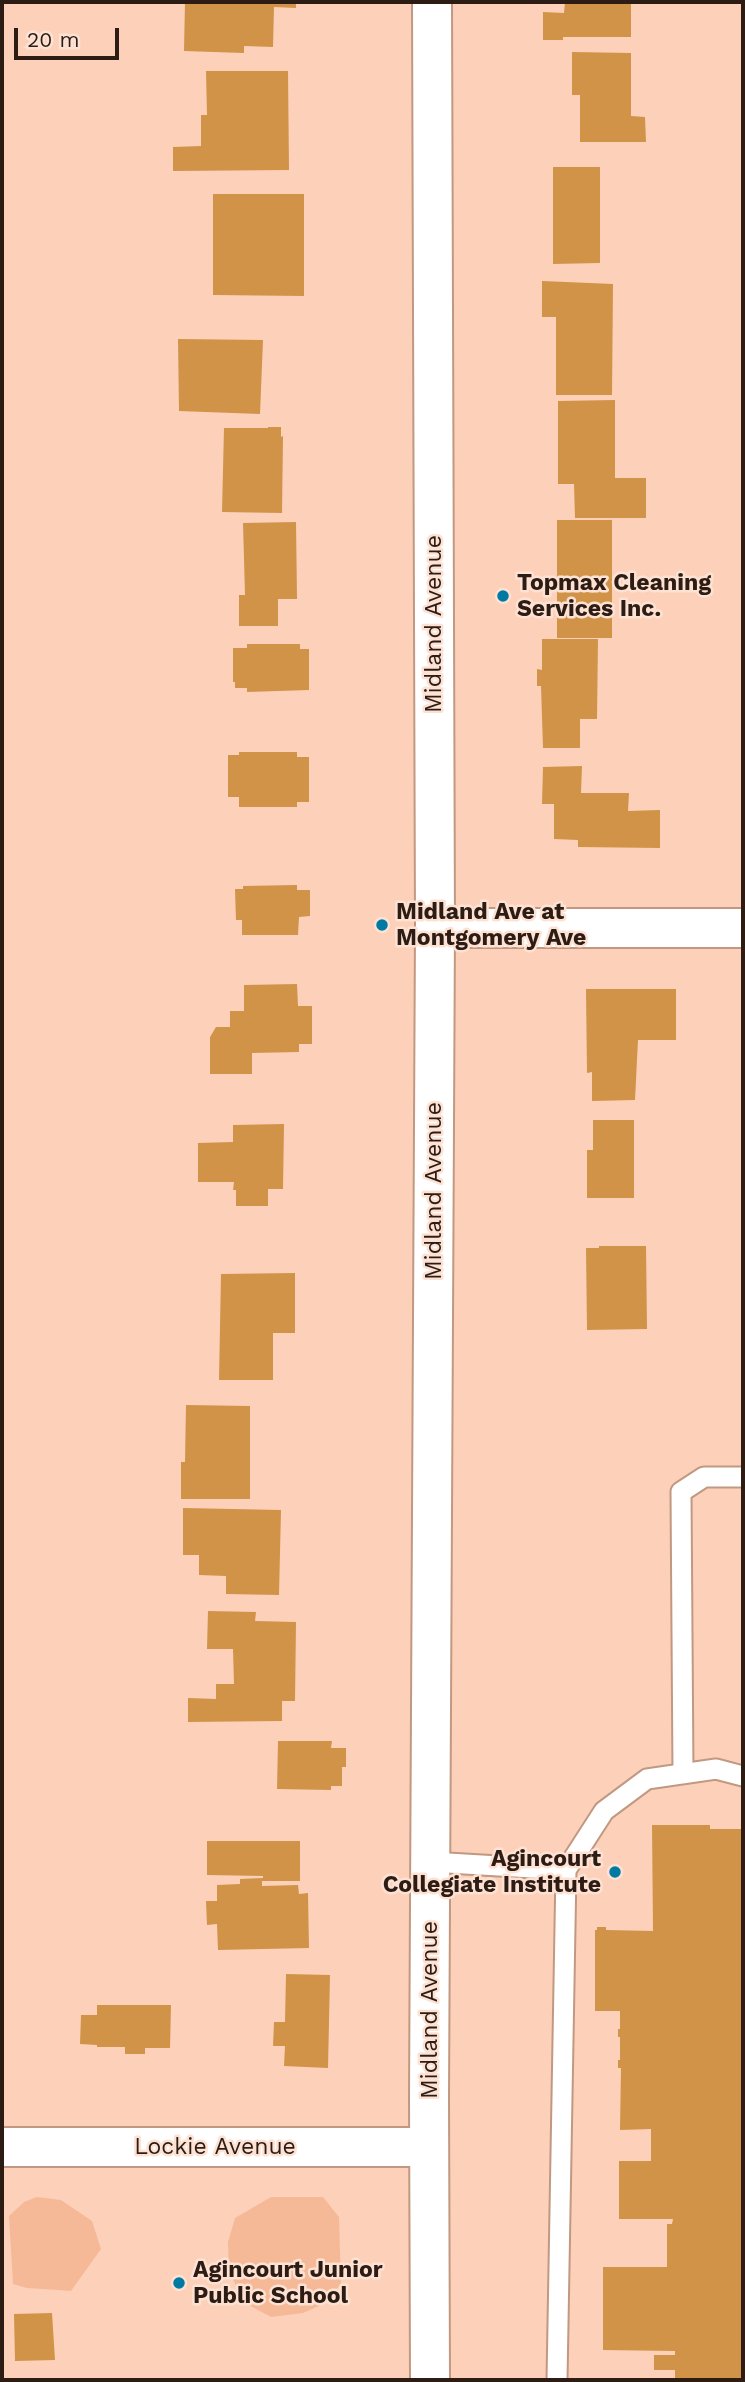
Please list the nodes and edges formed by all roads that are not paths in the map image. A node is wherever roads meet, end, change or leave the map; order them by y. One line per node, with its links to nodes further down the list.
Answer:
1 (432, 2): 2 (main road, Midland Avenue)
2 (435, 928): 3 (main road); 7 (main road, Midland Avenue)
3 (743, 928)
4 (743, 1477): 5 (lane)
5 (683, 1774): 6 (lane); 8 (lane)
6 (743, 1776)
7 (430, 1862): 8 (lane); 10 (main road, Midland Avenue)
8 (566, 1870): 12 (lane)
9 (2, 2147): 10 (main road, Lockie Avenue)
10 (429, 2147): 11 (main road, Midland Avenue)
11 (430, 2380)
12 (557, 2380)

